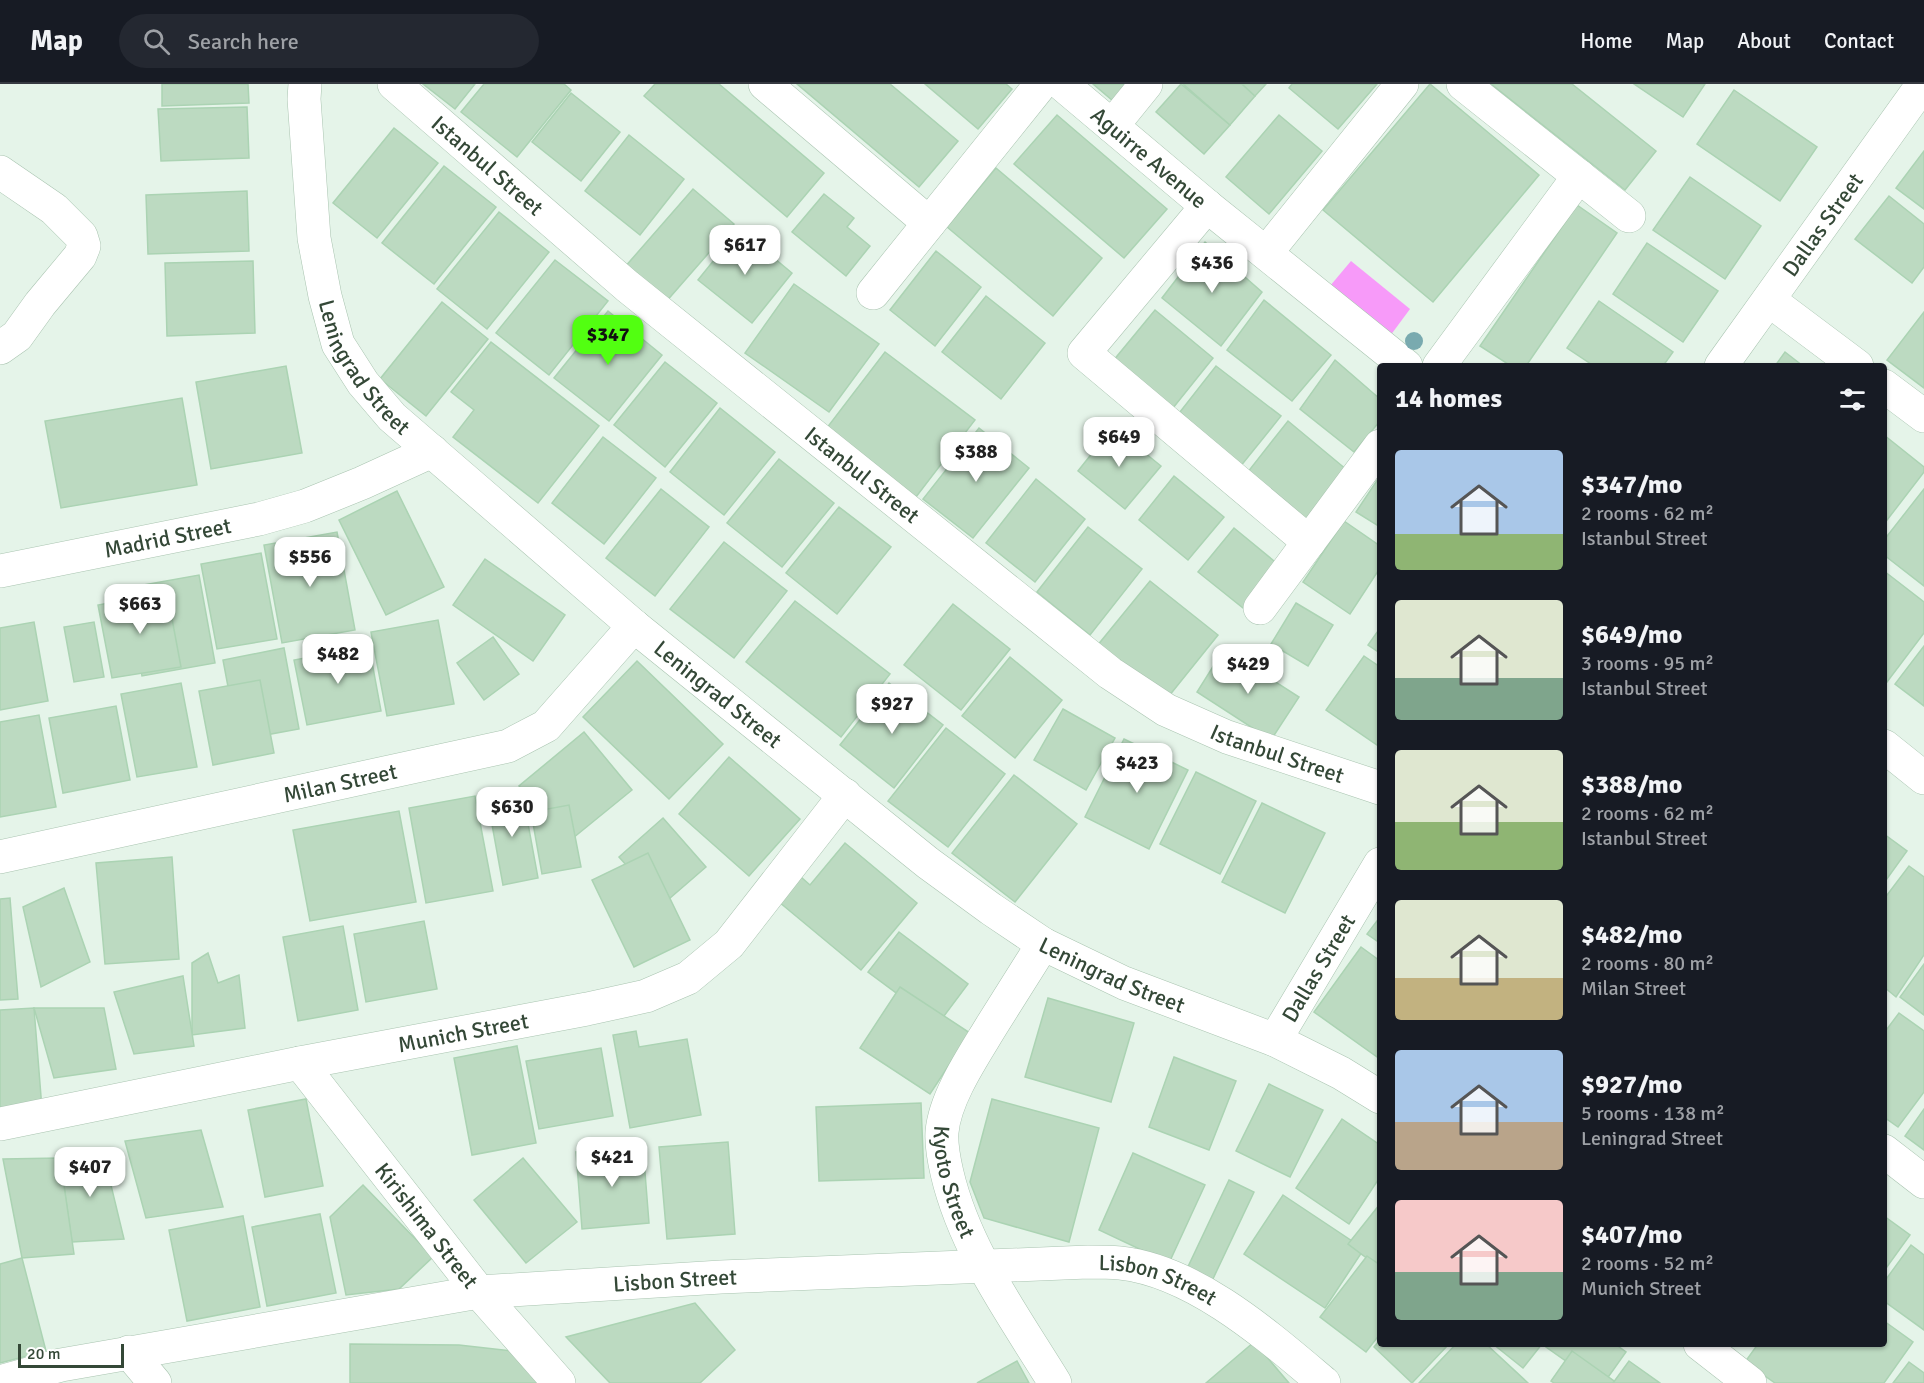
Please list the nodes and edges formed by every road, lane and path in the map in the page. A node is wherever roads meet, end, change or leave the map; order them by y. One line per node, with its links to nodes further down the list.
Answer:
1 (305, 84): 27 (street, Leningrad Street)
2 (394, 84): 34 (street, Istanbul Street)
3 (765, 84): 15 (street)
4 (1041, 84): 15 (street)
5 (1062, 84): 10 (street, Aguirre Avenue)
6 (1146, 84): 10 (street)
7 (1402, 84): 16 (street)
8 (1463, 84): 12 (street)
9 (1923, 85): 18 (street, Dallas Street)
10 (1112, 126): 13 (street, Aguirre Avenue)
11 (0, 172): 19 (street)
12 (1579, 176): 14 (street); 21 (street)
13 (1207, 206): 16 (street, Aguirre Avenue); 28 (street)
14 (1629, 216)
15 (929, 224): 17 (street)
16 (1266, 253): 20 (street, Aguirre Avenue)
17 (873, 293)
18 (1769, 300): 22 (street, Dallas Street); 23 (street)
19 (0, 348)
20 (1402, 363)
21 (1441, 363)
22 (1723, 363)
23 (1853, 363)
24 (1887, 388): 25 (street)
25 (1924, 417)
26 (1377, 450): 28 (street)
27 (432, 451): 29 (street, Madrid Street); 31 (street, Leningrad Street)
28 (1309, 542): 30 (street)
29 (0, 571)
30 (1260, 608)
31 (634, 626): 35 (street, Leningrad Street); 36 (street, Milan Street)
32 (1887, 748): 33 (street)
33 (1924, 778)
34 (1377, 787)
35 (845, 795): 38 (street, Leningrad Street); 40 (street, Munich Street)
36 (0, 857)
37 (1377, 869): 39 (street, Dallas Street)
38 (1043, 944): 39 (street, Leningrad Street); 45 (street, Kyoto Street)
39 (1275, 1040): 41 (street, Leningrad Street)
40 (300, 1063): 42 (street, Munich Street); 46 (street, Kirishima Street)
41 (1377, 1095)
42 (0, 1124)
43 (1887, 1153): 44 (street)
44 (1924, 1182)
45 (984, 1266): 46 (street, Lisbon Street); 52 (street, Kyoto Street); 53 (street, Lisbon Street)
46 (479, 1292): 48 (street, Lisbon Street); 51 (street, Kirishima Street)
47 (1704, 1347): 54 (street)
48 (129, 1352): 49 (street, Lisbon Street); 50 (street)
49 (0, 1382)
50 (155, 1383)
51 (559, 1383)
52 (1055, 1383)
53 (1324, 1383)
54 (1749, 1383)

